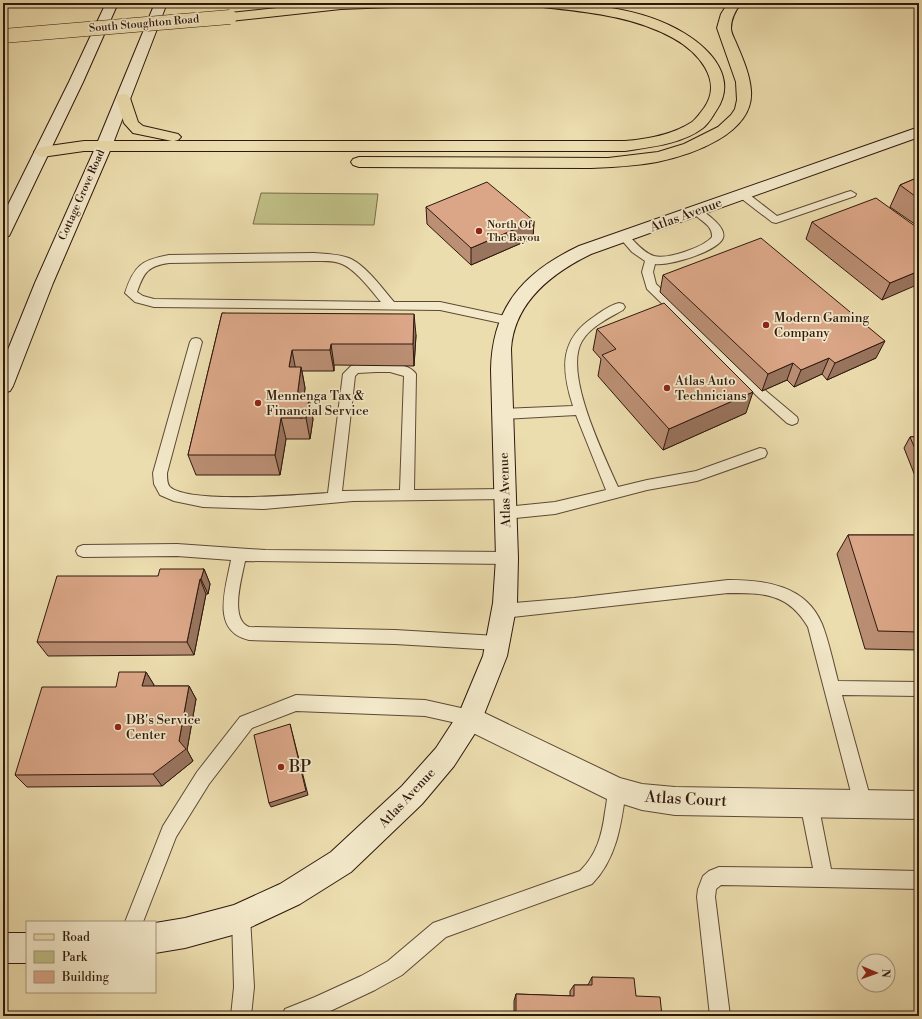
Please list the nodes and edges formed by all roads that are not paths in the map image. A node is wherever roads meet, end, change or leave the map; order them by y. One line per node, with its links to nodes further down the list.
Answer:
1 (112, 3): 12 (street)
2 (161, 3): 9 (street, Cottage Grove Road)
3 (357, 3): 7 (main road, South Stoughton Road)
4 (392, 3): 7 (main road)
5 (543, 3): 11 (main road)
6 (735, 3): 15 (main road)
7 (333, 6): 8 (main road, South Stoughton Road, bridge)
8 (3, 36)
9 (123, 98): 11 (main road); 13 (street, Cottage Grove Road)
10 (919, 132): 16 (street, Atlas Avenue)
11 (255, 147): 13 (main road)
12 (42, 152): 13 (main road); 19 (street)
13 (101, 153): 14 (main road); 26 (street, Cottage Grove Road)
14 (239, 160)
15 (348, 162)
16 (742, 194): 17 (lane); 18 (street, Atlas Avenue)
17 (850, 194)
18 (696, 211): 20 (street, Atlas Avenue); 21 (lane)
19 (3, 232)
20 (624, 237): 21 (lane); 24 (street, Atlas Avenue)
21 (650, 259): 29 (lane)
22 (390, 305): 22 (lane); 24 (lane)
23 (619, 306): 27 (lane)
24 (510, 321): 28 (street, Atlas Avenue)
25 (196, 342): 33 (lane)
26 (3, 386)
27 (581, 410): 28 (lane); 31 (lane)
28 (502, 414): 34 (street, Atlas Avenue)
29 (792, 420)
30 (760, 453): 31 (lane)
31 (614, 493): 34 (lane)
32 (407, 495): 33 (lane); 33 (lane); 34 (lane)
33 (334, 497)
34 (505, 503): 37 (street, Atlas Avenue)
35 (83, 551): 36 (lane)
36 (239, 554): 37 (lane); 39 (lane)
37 (507, 558): 38 (street, Atlas Avenue)
38 (503, 611): 39 (street, Atlas Avenue); 40 (lane)
39 (497, 643): 42 (street, Atlas Avenue)
40 (832, 688): 41 (lane); 45 (lane)
41 (919, 689)
42 (470, 718): 43 (street, Atlas Court); 49 (street, Atlas Avenue); 50 (lane)
43 (617, 790): 44 (street, Atlas Court); 55 (lane)
44 (809, 803): 45 (street, Atlas Court); 47 (lane)
45 (863, 804): 46 (street, Atlas Court)
46 (919, 805)
47 (824, 878): 48 (lane); 56 (lane)
48 (919, 880)
49 (241, 917): 51 (street, Atlas Avenue); 54 (lane)
50 (134, 921)
51 (156, 938)
52 (3, 948): 53 (street)
53 (26, 948)
54 (241, 1016)
55 (292, 1016)
56 (720, 1016)

